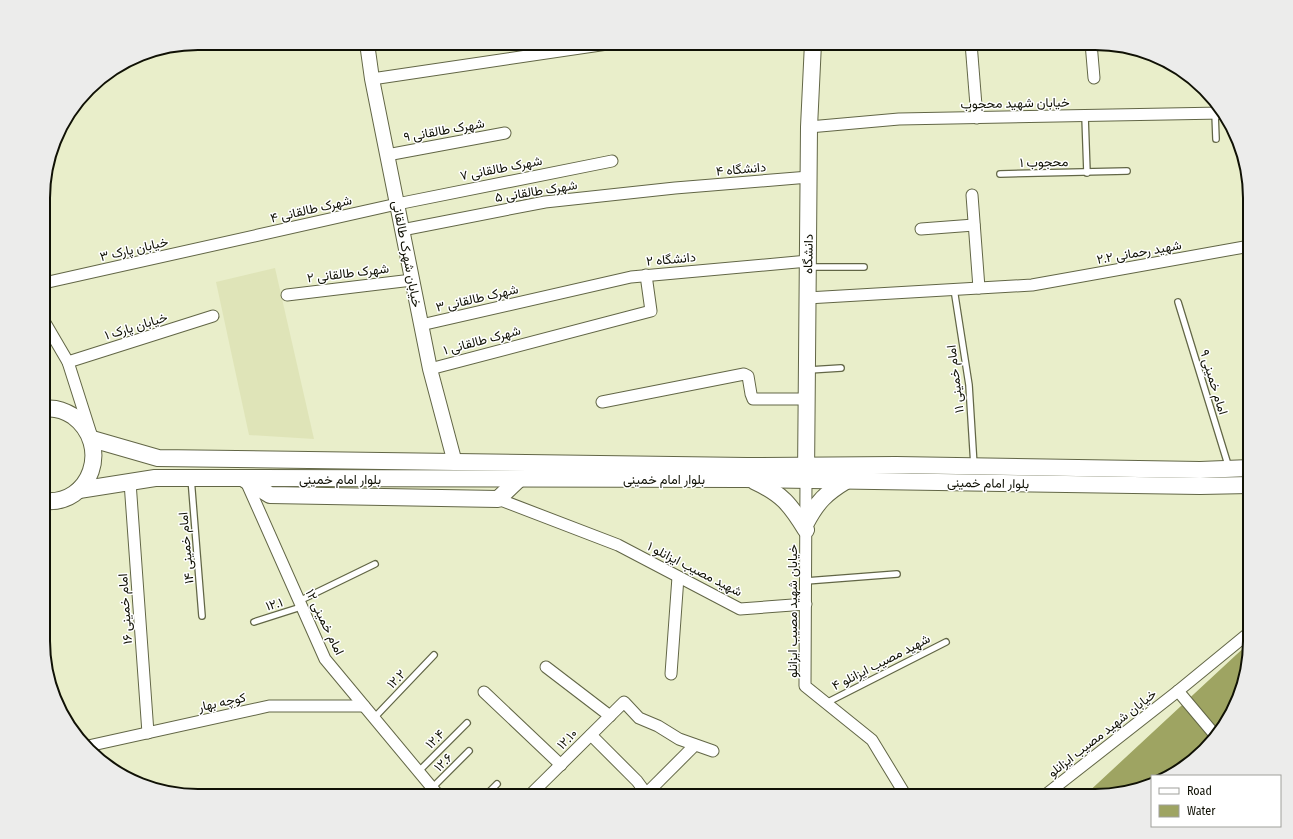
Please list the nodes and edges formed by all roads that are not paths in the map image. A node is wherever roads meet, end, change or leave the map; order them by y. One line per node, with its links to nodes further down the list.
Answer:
1 (369, 50): 7 (street, خیابان شهرک طالقانی)
2 (561, 50): 7 (street)
3 (813, 50): 12 (main road, دانشگاه)
4 (972, 50): 11 (street)
5 (1092, 50): 6 (street)
6 (1094, 78)
7 (372, 79): 15 (street, خیابان شهرک طالقانی)
8 (1216, 113): 9 (street, خیابان شهید محجوب)
9 (1085, 116): 11 (street, خیابان شهید محجوب); 18 (lane, محجوب ۱)
10 (1218, 116): 14 (lane)
11 (977, 118): 12 (street, خیابان شهید محجوب)
12 (809, 127): 20 (main road, دانشگاه)
13 (505, 133): 15 (street, شهرک طالقانی ۹)
14 (1216, 139)
15 (387, 155): 23 (street, خیابان شهرک طالقانی)
16 (612, 161): 23 (street, شهرک طالقانی ۷)
17 (1127, 171): 18 (lane, محجوب ۱)
18 (1087, 172): 19 (lane, محجوب ۱)
19 (1000, 174)
20 (809, 177): 21 (street, دانشگاه ۴); 29 (main road, دانشگاه)
21 (675, 188): 26 (street, شهرک طالقانی ۵)
22 (972, 195): 24 (street)
23 (397, 204): 26 (street, خیابان شهرک طالقانی); 27 (street, شهرک طالقانی ۴)
24 (974, 225): 25 (street); 34 (street)
25 (921, 229)
26 (402, 230): 32 (street, خیابان شهرک طالقانی)
27 (231, 241): 33 (street, خیابان پارک ۳)
28 (1243, 247): 34 (street, شهید رحمانی ۲.۲)
29 (808, 264): 30 (lane); 31 (street, دانشگاه ۲); 38 (main road, دانشگاه)
30 (864, 267)
31 (646, 275): 37 (street, دانشگاه ۲); 45 (street, شهرک طالقانی ۱)
32 (412, 280): 36 (street, شهرک طالقانی ۲); 41 (street, خیابان شهرک طالقانی)
33 (50, 282)
34 (979, 288): 35 (street, شهید رحمانی ۲.۲)
35 (954, 289): 38 (street, شهید رحمانی ۲.۲); 52 (lane, امام خمینی ۱۱)
36 (287, 294)
37 (539, 298): 41 (street, شهرک طالقانی ۳)
38 (808, 298): 46 (main road, دانشگاه)
39 (1178, 302): 54 (lane, امام خمینی ۹)
40 (213, 316): 43 (street, خیابان پارک ۱)
41 (421, 325): 45 (street, خیابان شهرک طالقانی)
42 (50, 331): 43 (street)
43 (68, 362): 50 (street)
44 (841, 368): 46 (lane)
45 (430, 369): 51 (street, خیابان شهرک طالقانی)
46 (807, 370): 47 (main road, دانشگاه)
47 (806, 399): 48 (street); 55 (main road, دانشگاه)
48 (602, 402)
49 (50, 408): 50 (main road)
50 (92, 439): 51 (main road, بلوار امام خمینی); 64 (main road)
51 (455, 463): 55 (main road, بلوار امام خمینی); 58 (main road)
52 (974, 466): 54 (main road, بلوار امام خمینی); 55 (main road, بلوار امام خمینی)
53 (1243, 468): 54 (main road, بلوار امام خمینی)
54 (1229, 469)
55 (806, 473): 60 (main road, بلوار امام خمینی); 61 (main road, بلوار امام خمینی); 68 (street, خیابان شهید مصیب ایزانلو)
56 (191, 478): 57 (main road, بلوار امام خمینی); 62 (main road, بلوار امام خمینی); 75 (lane, امام خمینی ۱۴)
57 (244, 479): 58 (main road, بلوار امام خمینی); 65 (main road); 73 (street, امام خمینی ۱۲)
58 (450, 479): 59 (main road, بلوار امام خمینی); 65 (main road)
59 (520, 479): 60 (main road, بلوار امام خمینی); 66 (main road)
60 (751, 479): 68 (main road)
61 (846, 481): 63 (main road, بلوار امام خمینی); 68 (main road)
62 (130, 482): 64 (main road, بلوار امام خمینی); 90 (street, امام خمینی ۱۶)
63 (1243, 485)
64 (79, 490): 67 (main road)
65 (443, 498): 66 (main road)
66 (498, 499): 71 (street, شهید مصیب ایزانلو ۱)
67 (50, 502)
68 (806, 526): 72 (street, خیابان شهید مصیب ایزانلو)
69 (375, 564): 73 (lane, ۱۲.۱)
70 (897, 574): 72 (lane)
71 (678, 576): 74 (street, شهید مصیب ایزانلو ۱); 81 (street)
72 (806, 581): 74 (street, خیابان شهید مصیب ایزانلو)
73 (300, 604): 76 (lane, ۱۲.۱); 85 (street, امام خمینی ۱۲)
74 (806, 604): 84 (street, خیابان شهید مصیب ایزانلو)
75 (202, 616)
76 (254, 622)
77 (1243, 638): 83 (street, خیابان شهید مصیب ایزانلو)
78 (946, 642): 84 (lane, شهید مصیب ایزانلو ۴)
79 (434, 655): 87 (lane, ۱۲.۲)
80 (546, 667): 86 (street)
81 (670, 674)
82 (484, 692): 96 (street)
83 (1178, 692): 89 (street); 106 (street, خیابان شهید مصیب ایزانلو)
84 (826, 703): 105 (street, خیابان شهید مصیب ایزانلو)
85 (364, 706): 87 (street, امام خمینی ۱۲); 90 (street, کوچه بهار)
86 (610, 716): 91 (street, ۱۲.۱۰); 93 (street, ۱۲.۱۰)
87 (374, 718): 97 (street, امام خمینی ۱۲)
88 (467, 723): 97 (lane, ۱۲.۴)
89 (1212, 731)
90 (148, 733): 92 (street, کوچه بهار)
91 (591, 735): 96 (street, ۱۲.۱۰); 103 (street)
92 (92, 745)
93 (696, 745): 95 (street); 104 (street)
94 (469, 751): 100 (lane, ۱۲.۶)
95 (713, 751)
96 (561, 765): 102 (street, ۱۲.۱۰)
97 (419, 771): 99 (street, امام خمینی ۱۲)
98 (497, 784): 101 (lane)
99 (434, 789)
100 (438, 789)
101 (492, 789)
102 (536, 789)
103 (643, 789)
104 (653, 789)
105 (902, 789)
106 (1053, 789)

